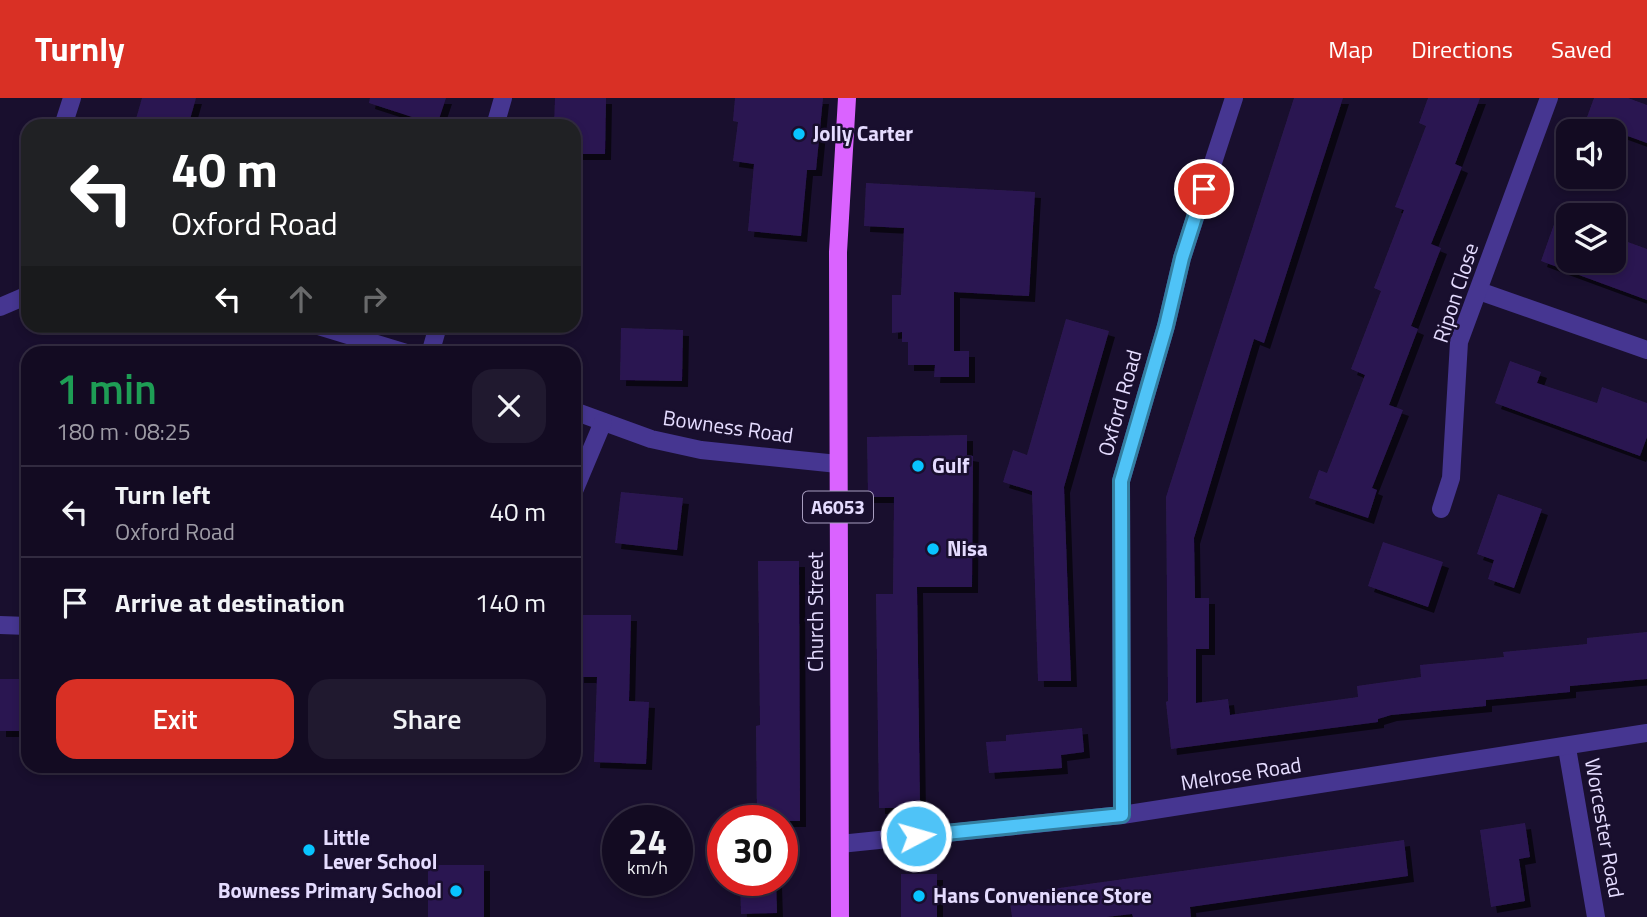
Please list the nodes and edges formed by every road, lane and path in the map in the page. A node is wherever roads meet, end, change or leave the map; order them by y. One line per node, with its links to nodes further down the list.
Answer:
1 (72, 98): 6 (street)
2 (503, 98): 7 (street)
3 (848, 98): 16 (main road, Church Street / A6053)
4 (1234, 98): 23 (street, Oxford Road)
5 (1549, 98): 8 (street, Ripon Close)
6 (65, 119)
7 (497, 119)
8 (1479, 291): 13 (street); 18 (street, Ripon Close)
9 (21, 298): 10 (street)
10 (0, 307)
11 (341, 333): 12 (street)
12 (384, 346)
13 (1647, 350)
14 (581, 414): 15 (street, Bowness Road)
15 (603, 422): 16 (street, Bowness Road); 17 (street)
16 (838, 464): 24 (main road, Church Street / A6053)
17 (581, 474)
18 (1441, 509)
19 (0, 625): 20 (street)
20 (21, 626)
21 (1647, 733): 22 (street, Melrose Road)
22 (1567, 748): 23 (street, Melrose Road); 26 (street, Worcester Road)
23 (1122, 815): 24 (street, Melrose Road)
24 (841, 844): 25 (main road, Church Street / A6053)
25 (840, 917)
26 (1596, 917)

